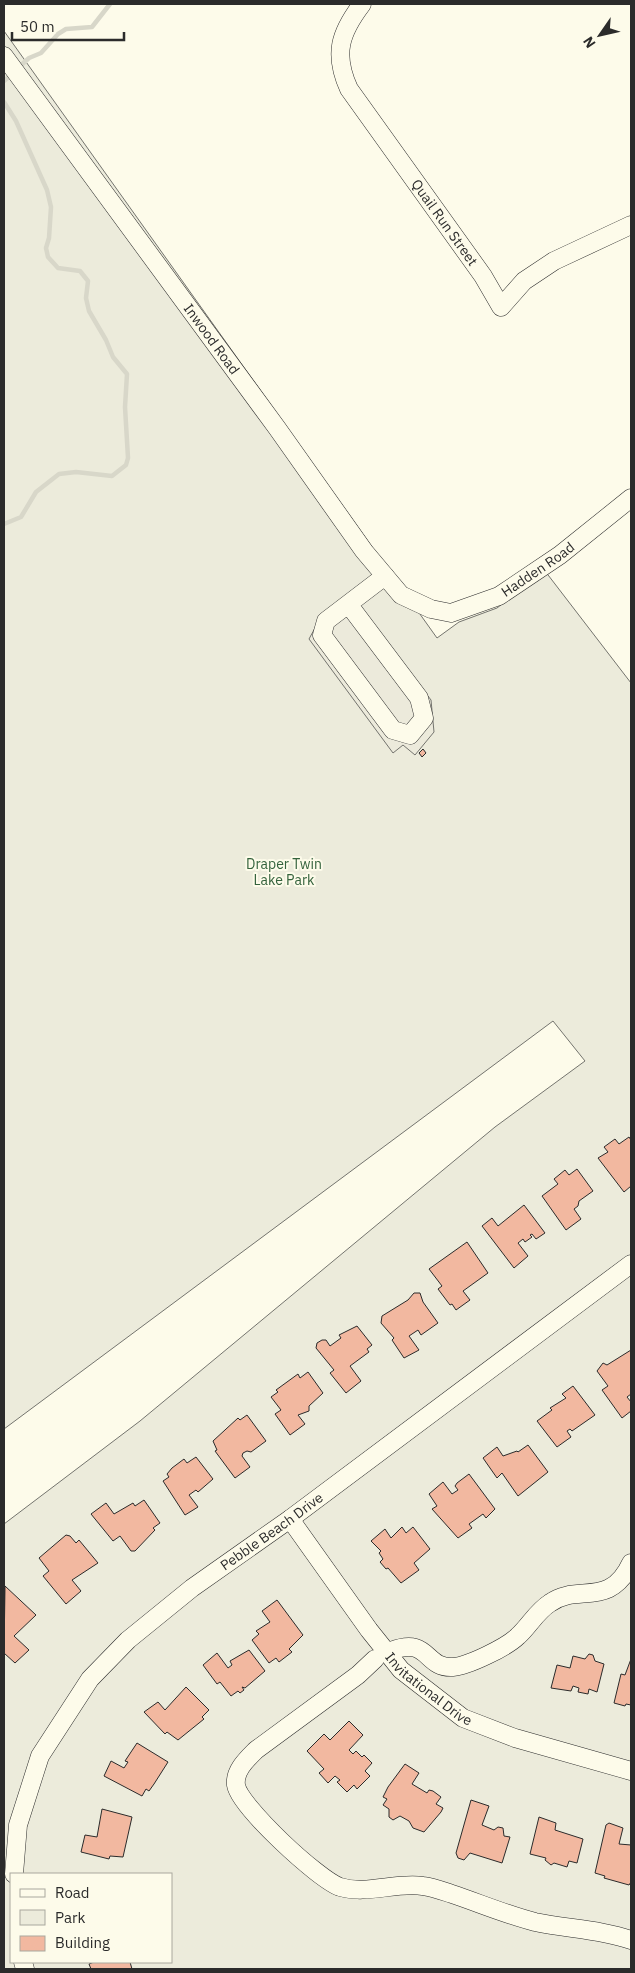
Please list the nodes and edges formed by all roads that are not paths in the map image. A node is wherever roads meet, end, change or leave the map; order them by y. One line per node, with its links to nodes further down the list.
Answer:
1 (362, 4): 3 (street, Quail Run Street)
2 (4, 56): 5 (street, Inwood Road)
3 (631, 224)
4 (631, 498): 7 (street, Hadden Road)
5 (385, 576): 6 (street); 7 (street, Inwood Road)
6 (348, 605): 6 (street)
7 (431, 609)
8 (631, 1264): 9 (street, Pebble Beach Drive)
9 (290, 1520): 13 (street, Invitational Drive); 14 (street, Pebble Beach Drive)
10 (631, 1563): 11 (street)
11 (391, 1652)
12 (375, 1659): 15 (street)
13 (631, 1771)
14 (14, 1873)
15 (631, 1940)

